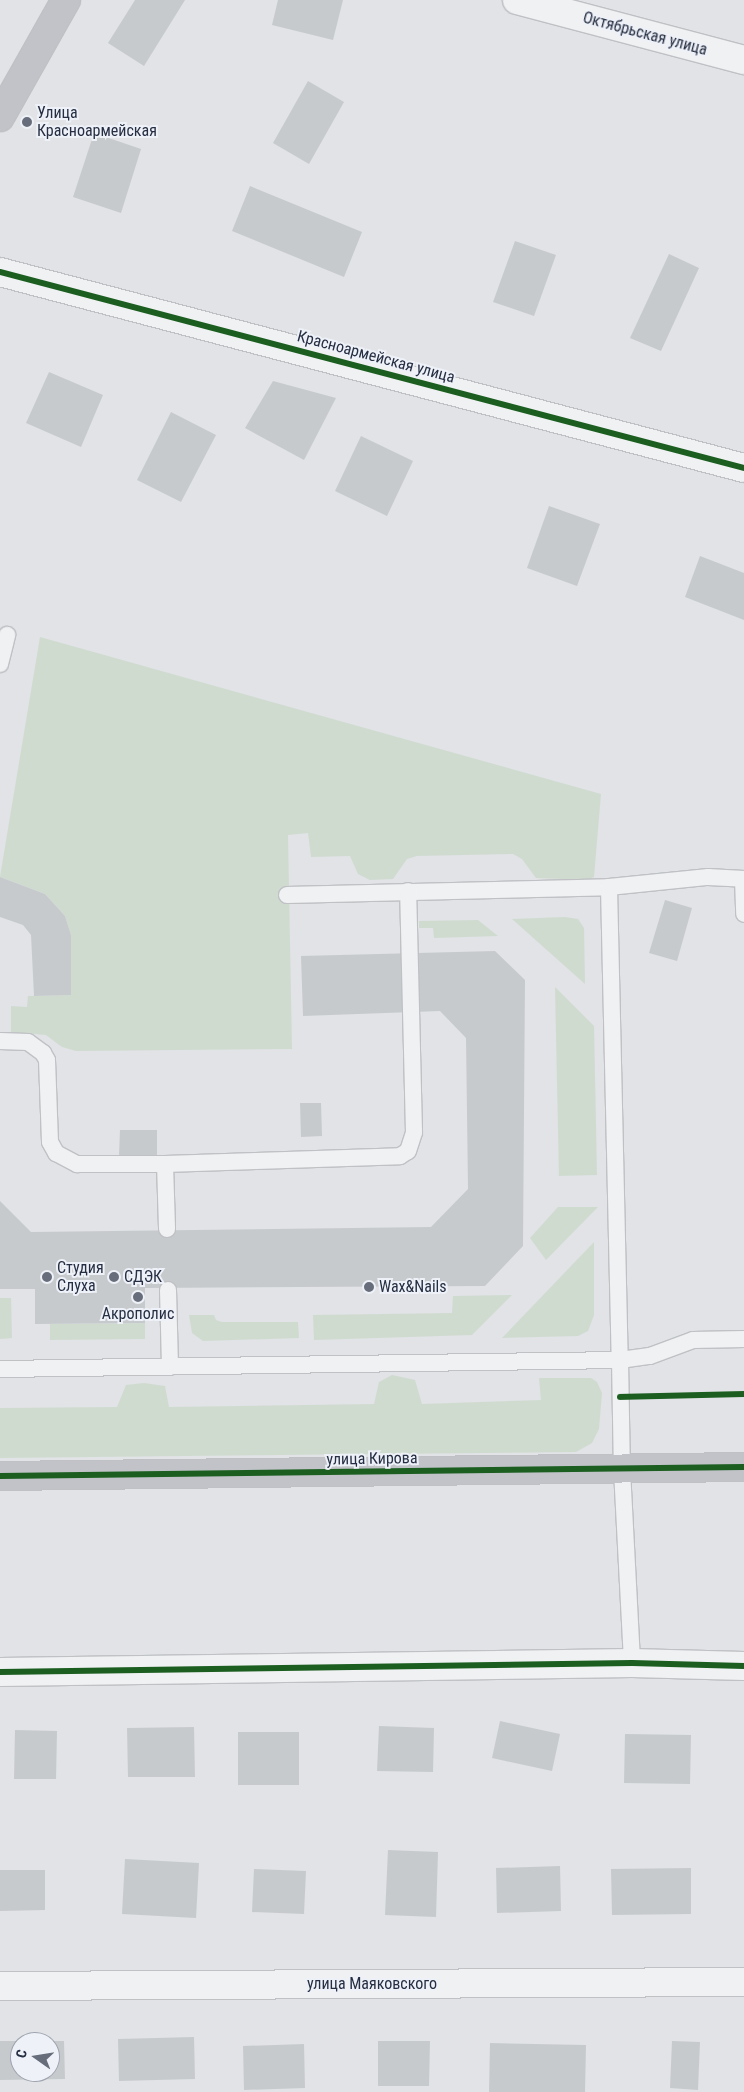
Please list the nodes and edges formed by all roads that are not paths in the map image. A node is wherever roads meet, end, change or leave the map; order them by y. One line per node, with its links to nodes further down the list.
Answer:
1 (66, 0): 4 (street)
2 (517, 0): 3 (street, Октябрьская улица)
3 (744, 60)
4 (0, 117)
5 (0, 272): 6 (street, Красноармейская улица)
6 (744, 468)
7 (7, 634): 8 (lane)
8 (0, 664)
9 (743, 879): 10 (lane); 13 (lane)
10 (610, 887): 11 (lane); 19 (lane)
11 (408, 892): 12 (lane); 15 (lane)
12 (287, 895)
13 (744, 914)
14 (0, 1041): 15 (lane)
15 (164, 1164): 16 (lane)
16 (167, 1228)
17 (168, 1290): 20 (lane)
18 (744, 1339): 19 (lane)
19 (620, 1360): 20 (lane); 23 (lane)
20 (170, 1368): 21 (lane)
21 (0, 1369)
22 (744, 1467): 23 (street, улица Кирова)
23 (622, 1470): 24 (street, улица Кирова); 25 (lane)
24 (3, 1480)
25 (632, 1663): 26 (street); 27 (street)
26 (744, 1666)
27 (0, 1672)
28 (744, 1982): 29 (street, улица Маяковского)
29 (0, 1986)

